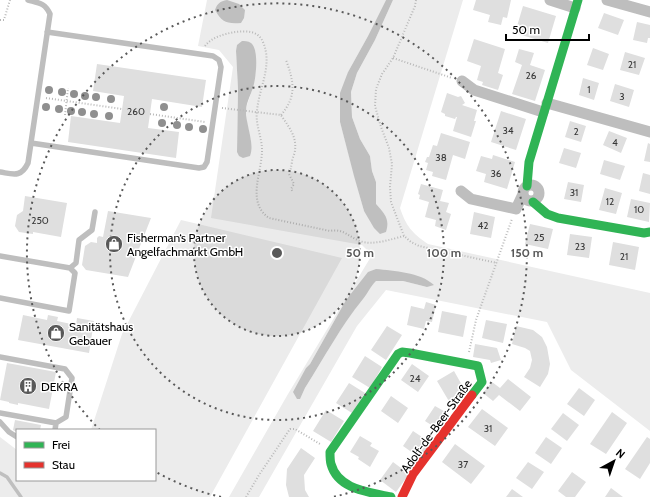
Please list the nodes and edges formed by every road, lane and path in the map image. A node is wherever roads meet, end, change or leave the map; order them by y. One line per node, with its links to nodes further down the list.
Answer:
1 (10, 0): 8 (path)
2 (28, 0): 9 (lane)
3 (416, 0): 11 (path)
4 (550, 0): 6 (street)
5 (607, 0): 7 (street)
6 (577, 4): 17 (street)
7 (650, 12)
8 (0, 20)
9 (47, 32): 10 (lane); 15 (lane)
10 (203, 55): 20 (path); 24 (lane)
11 (393, 58): 13 (path); 35 (path)
12 (286, 60): 23 (path)
13 (462, 81): 17 (street)
14 (68, 88): 16 (path)
15 (38, 97): 16 (path); 26 (lane)
16 (66, 101): 18 (path); 22 (path)
17 (545, 108): 25 (street); 28 (street)
18 (122, 109)
19 (233, 109): 20 (path)
20 (257, 112): 23 (path); 35 (path)
21 (150, 114): 24 (path)
22 (64, 115)
23 (281, 115): 30 (path)
24 (213, 123): 26 (lane)
25 (650, 132)
26 (31, 144): 27 (lane)
27 (0, 172)
28 (525, 190): 31 (street); 32 (street)
29 (462, 191): 32 (street)
30 (292, 192)
31 (533, 202): 34 (street)
32 (516, 209): 37 (path)
33 (95, 212): 38 (lane)
34 (650, 232)
35 (404, 236): 37 (path)
36 (0, 256): 38 (lane)
37 (497, 263): 41 (path)
38 (70, 268): 39 (lane)
39 (0, 298)
40 (0, 357): 44 (lane)
41 (466, 363): 47 (street, Adolf-de-Beer-Straße); 50 (street, Adolf-de-Beer-Straße)
42 (0, 413): 44 (lane)
43 (0, 422): 46 (lane)
44 (56, 423): 45 (lane)
45 (55, 429)
46 (16, 436)
47 (330, 452): 48 (path); 49 (street)
48 (246, 497)
49 (391, 497)
50 (402, 497)

